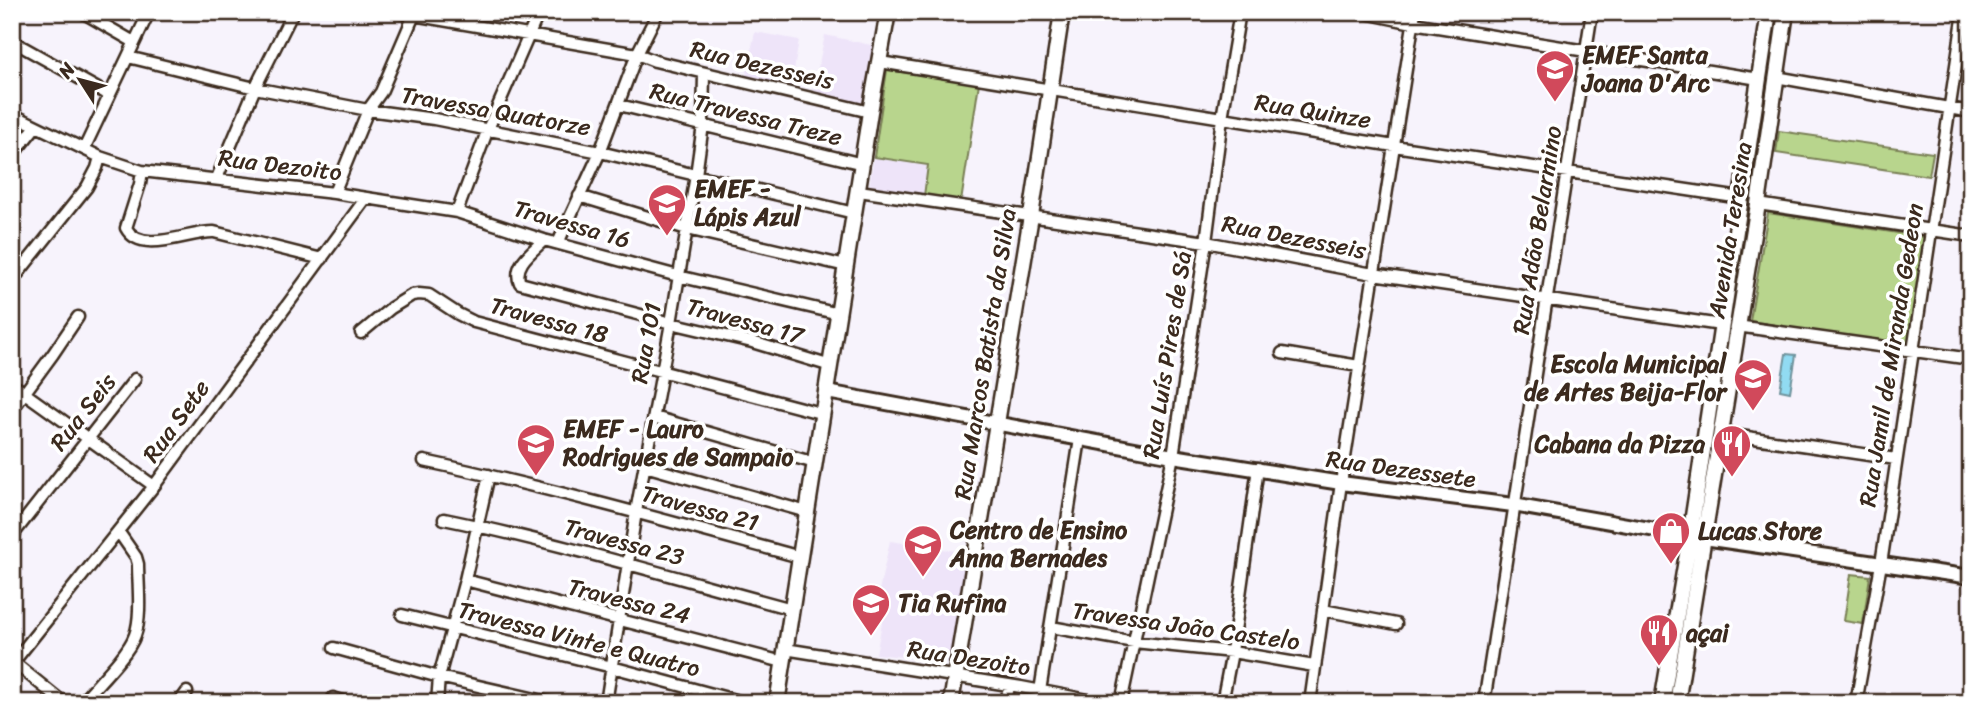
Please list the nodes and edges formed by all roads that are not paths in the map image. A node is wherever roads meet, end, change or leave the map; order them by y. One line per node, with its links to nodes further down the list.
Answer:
1 (82, 12): 20 (street)
2 (149, 12): 20 (street)
3 (293, 12): 28 (street)
4 (396, 12): 16 (street, Rua Dezesseis)
5 (539, 12): 18 (street)
6 (658, 12): 22 (street)
7 (888, 12): 24 (main road)
8 (1062, 12): 29 (main road, Rua Marcos Batista da Silva)
9 (1241, 12): 37 (street, Rua Luís Pires de Sá)
10 (1360, 12): 17 (street)
11 (1415, 12): 17 (street)
12 (1592, 12): 21 (street, Rua Adão Belarmino)
13 (1769, 12): 27 (main road, Avenida Teresina)
14 (1786, 12): 26 (main road, Avenida Teresina)
15 (1964, 12): 32 (street, Rua Jamil de Miranda Gedeon)
16 (417, 14): 18 (street, Rua Dezesseis); 33 (street)
17 (1413, 23): 21 (street); 41 (street)
18 (529, 35): 22 (street, Rua Dezesseis); 40 (street)
19 (12, 41): 30 (street)
20 (134, 42): 23 (street)
21 (1586, 51): 27 (street); 50 (street, Rua Adão Belarmino)
22 (638, 54): 25 (street, Rua Dezesseis); 31 (street)
23 (128, 57): 28 (street, Travessa Quatorze); 30 (street)
24 (880, 62): 29 (street, Rua Quinze); 34 (main road)
25 (705, 73): 34 (street, Rua Dezesseis); 38 (street, Rua 101)
26 (1776, 77): 32 (street); 44 (main road, Avenida Teresina)
27 (1759, 79): 42 (main road, Avenida Teresina)
28 (255, 88): 33 (street, Travessa Quatorze); 52 (street)
29 (1050, 89): 37 (street, Rua Quinze); 61 (main road, Rua Marcos Batista da Silva)
30 (109, 95): 43 (street)
31 (619, 105): 38 (street, Rua Travessa Treze); 45 (street)
32 (1950, 108): 35 (street); 63 (street, Rua Jamil de Miranda Gedeon)
33 (368, 110): 40 (street, Travessa Quatorze); 54 (street)
34 (870, 112): 48 (main road)
35 (1971, 112)
36 (12, 114): 39 (street)
37 (1222, 118): 41 (street, Rua Quinze); 66 (street, Rua Luís Pires de Sá)
38 (703, 125): 48 (street, Rua Travessa Treze); 51 (street, Rua 101)
39 (36, 126): 43 (street, Rua Dezoito); 46 (street)
40 (488, 129): 45 (street, Travessa Quatorze); 59 (street)
41 (1394, 146): 50 (street, Rua Quinze); 70 (street)
42 (1748, 147): 44 (main road); 57 (main road, Avenida Teresina)
43 (85, 149): 47 (street, Rua Dezoito)
44 (1766, 150): 58 (main road, Avenida Teresina)
45 (600, 152): 51 (street, Travessa Quatorze); 55 (street)
46 (12, 156)
47 (100, 157): 49 (street, Rua Dezoito); 72 (street)
48 (863, 164): 53 (main road)
49 (142, 171): 52 (street, Rua Dezoito); 68 (street)
50 (1567, 172): 57 (street, Rua Quinze); 73 (street, Rua Adão Belarmino)
51 (696, 175): 60 (street, Travessa Quatorze); 62 (street, Rua 101)
52 (217, 178): 54 (street, Rua Dezoito)
53 (859, 191): 60 (main road); 61 (street, Rua Dezesseis)
54 (334, 193): 56 (street, Rua Dezoito)
55 (579, 196): 62 (street); 67 (street)
56 (366, 198): 59 (street, Rua Dezoito); 68 (street, Rua Sete)
57 (1741, 198): 77 (main road, Avenida Teresina)
58 (1758, 204): 63 (street); 78 (main road, Avenida Teresina)
59 (457, 212): 65 (street, Travessa 16)
60 (854, 212): 69 (main road)
61 (1031, 216): 66 (street, Rua Dezesseis); 93 (main road, Rua Marcos Batista da Silva)
62 (687, 229): 69 (street); 71 (street, Rua 101)
63 (1931, 230): 64 (street); 80 (street, Rua Jamil de Miranda Gedeon)
64 (1971, 236)
65 (544, 240): 67 (street, Travessa 16); 76 (street, Travessa 17)
66 (1206, 242): 70 (street, Rua Dezesseis); 97 (street, Rua Luís Pires de Sá)
67 (558, 243): 71 (street, Travessa 16)
68 (322, 259): 105 (street, Rua Sete)
69 (846, 266): 74 (main road)
70 (1373, 274): 73 (street, Rua Dezesseis); 84 (street)
71 (678, 276): 74 (street, Travessa 16); 76 (street, Rua 101)
72 (12, 281)
73 (1548, 300): 77 (street, Rua Dezesseis); 106 (street, Rua Adão Belarmino)
74 (839, 314): 83 (main road)
75 (78, 317): 89 (street)
76 (671, 323): 83 (street, Travessa 17); 85 (street, Rua 101)
77 (1721, 325): 113 (main road, Avenida Teresina)
78 (1737, 326): 80 (street); 94 (main road, Avenida Teresina)
79 (361, 333): 85 (street, Travessa 18)
80 (1913, 351): 82 (street); 98 (street, Rua Jamil de Miranda Gedeon)
81 (1282, 353): 84 (street)
82 (1971, 359)
83 (831, 366): 88 (main road)
84 (1359, 366): 104 (street)
85 (661, 371): 91 (street, Travessa 18); 92 (street, Rua 101)
86 (135, 379): 96 (street, Rua Seis)
87 (12, 384): 89 (street)
88 (827, 392): 91 (main road); 93 (street, Rua Dezessete)
89 (25, 394): 90 (street); 96 (street)
90 (12, 410)
91 (824, 414): 100 (main road)
92 (654, 417): 100 (street); 101 (street, Rua 101)
93 (996, 424): 95 (street, Rua Dezessete); 134 (main road, Rua Marcos Batista da Silva)
94 (1720, 433): 98 (street); 113 (main road, Avenida Teresina)
95 (1080, 439): 97 (street, Rua Dezessete); 125 (street)
96 (89, 440): 105 (street); 112 (street, Rua Seis)
97 (1173, 456): 102 (street, Rua Dezessete); 127 (street, Rua Luís Pires de Sá)
98 (1896, 459): 115 (street, Rua Jamil de Miranda Gedeon)
99 (424, 461): 103 (street, Travessa 21)
100 (815, 463): 108 (main road)
101 (645, 466): 107 (street, Rua 101); 108 (street)
102 (1258, 468): 104 (street, Rua Dezessete); 129 (street)
103 (489, 475): 107 (street, Travessa 21); 110 (street)
104 (1341, 482): 106 (street, Rua Dezessete); 120 (street)
105 (154, 486): 111 (street, Rua Sete)
106 (1513, 505): 113 (street, Rua Dezessete); 155 (street, Rua Adão Belarmino)
107 (636, 512): 114 (street, Travessa 21); 116 (street, Rua 101)
108 (807, 512): 114 (main road)
109 (444, 519): 110 (street, Travessa 23)
110 (477, 526): 116 (street, Travessa 23); 118 (street)
111 (118, 531): 131 (street, Rua Sete); 141 (street)
112 (12, 536)
113 (1696, 537): 115 (street, Rua Dezessete); 121 (main road, Avenida Teresina)
114 (800, 557): 119 (main road)
115 (1881, 564): 117 (street, Rua Dezessete); 158 (street, Rua Jamil de Miranda Gedeon)
116 (628, 565): 119 (street, Travessa 23); 123 (street, Rua 101)
117 (1971, 578)
118 (465, 580): 123 (street, Travessa 24); 126 (street)
119 (792, 609): 130 (main road)
120 (1323, 610): 124 (street); 132 (street)
121 (1684, 611): 156 (main road, Avenida Teresina); 157 (main road, Avenida Teresina)
122 (402, 615): 126 (street, Travessa Vinte e Quatro)
123 (620, 621): 130 (street, Travessa 24); 133 (street, Rua 101)
124 (1396, 624)
125 (1051, 627): 127 (street, Travessa João Castelo); 137 (street)
126 (452, 629): 133 (street, Travessa Vinte e Quatro); 135 (street)
127 (1134, 642): 129 (street, Travessa João Castelo); 152 (street, Rua Luís Pires de Sá)
128 (334, 648): 135 (street)
129 (1232, 653): 132 (street, Travessa João Castelo); 153 (street)
130 (784, 656): 134 (street, Rua Dezoito); 148 (main road)
131 (13, 662): 140 (street)
132 (1314, 666): 154 (street)
133 (612, 667): 146 (street, Rua 101); 147 (street, Travessa Vinte e Quatro)
134 (954, 676): 136 (street, Rua Dezoito); 149 (main road, Rua Marcos Batista da Silva)
135 (439, 677): 144 (street); 145 (street)
136 (1009, 686): 137 (street, Rua Dezoito); 150 (street)
137 (1040, 691): 151 (street, Rua Dezoito)
138 (187, 692): 142 (street)
139 (333, 698): 143 (street)
140 (64, 703)
141 (81, 703)
142 (179, 703)
143 (349, 703)
144 (437, 703)
145 (553, 703)
146 (606, 703)
147 (746, 703)
148 (777, 703)
149 (950, 703)
150 (1006, 703)
151 (1104, 703)
152 (1121, 703)
153 (1223, 703)
154 (1310, 703)
155 (1484, 703)
156 (1662, 703)
157 (1677, 703)
158 (1856, 703)

